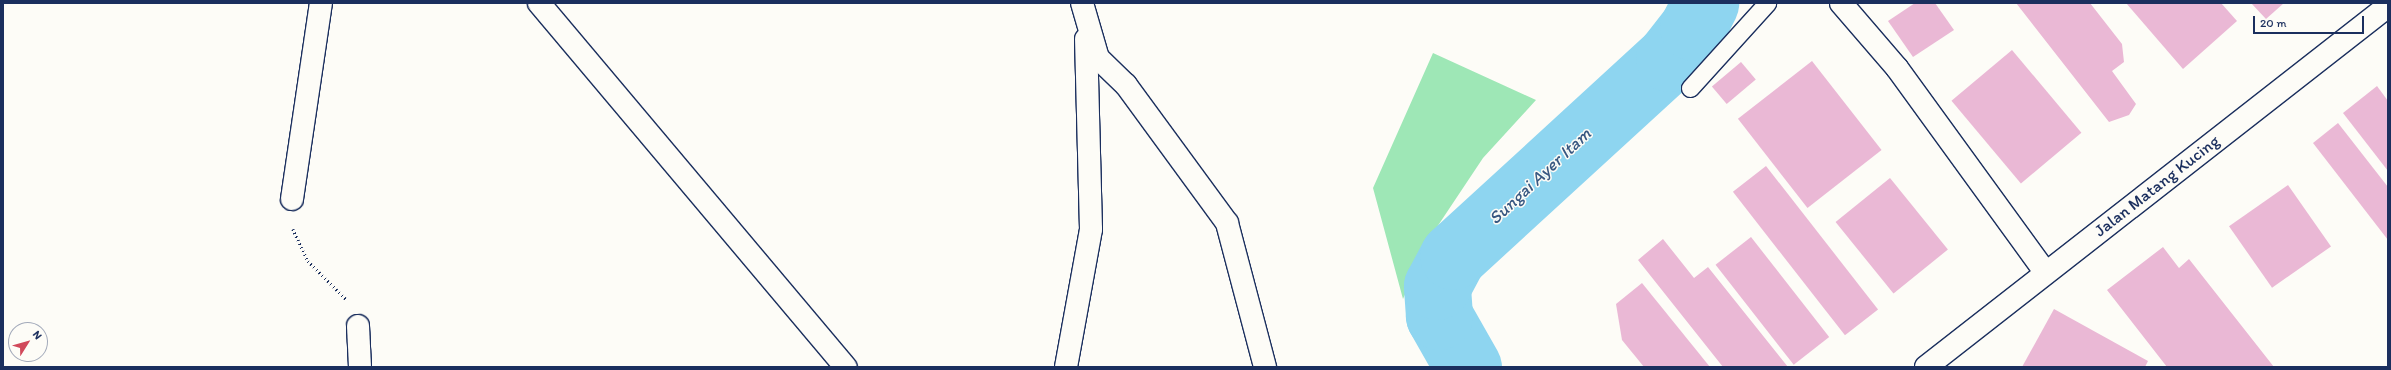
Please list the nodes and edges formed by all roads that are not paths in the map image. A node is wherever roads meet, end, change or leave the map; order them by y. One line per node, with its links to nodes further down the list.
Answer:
1 (321, 3): 8 (street)
2 (539, 3): 12 (street)
3 (1767, 3): 7 (lane)
4 (1841, 3): 9 (street)
5 (2388, 6): 9 (street, Jalan Matang Kucing)
6 (1084, 10): 13 (street); 14 (street)
7 (1690, 88)
8 (292, 198)
9 (2046, 273): 15 (street, Jalan Matang Kucing)
10 (358, 326): 11 (street)
11 (360, 367)
12 (846, 367)
13 (1066, 367)
14 (1265, 367)
15 (1926, 367)

